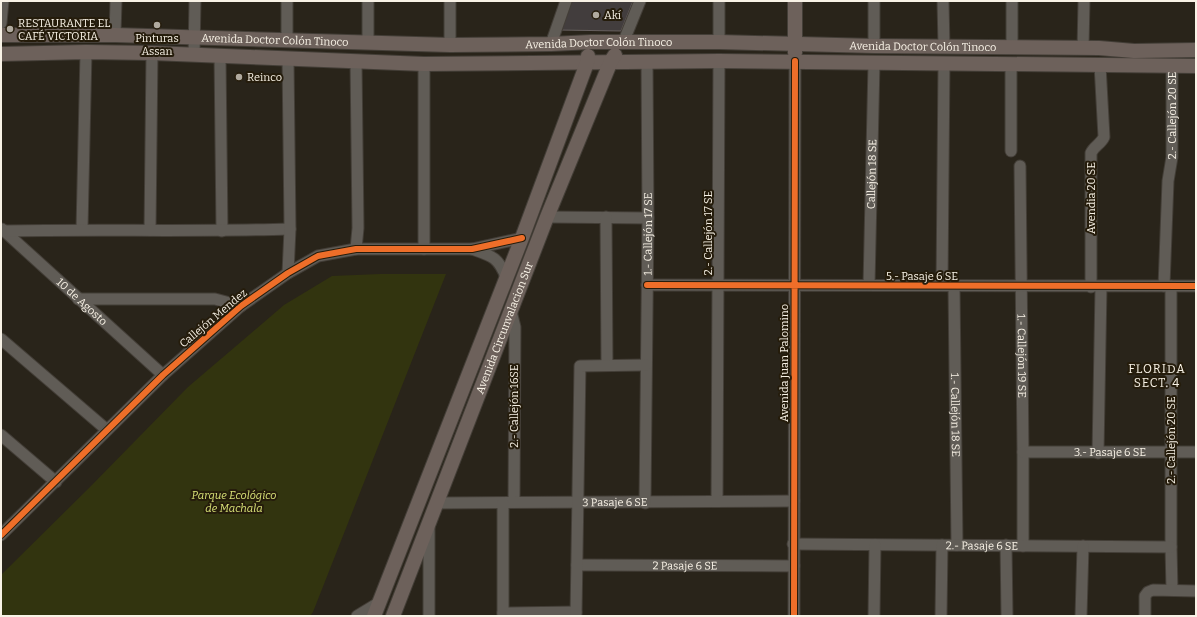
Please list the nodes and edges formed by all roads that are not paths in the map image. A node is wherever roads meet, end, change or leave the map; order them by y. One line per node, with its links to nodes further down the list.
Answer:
1 (3, 1): 15 (street)
2 (116, 1): 17 (street)
3 (195, 1): 18 (street)
4 (288, 1): 19 (street)
5 (368, 1): 22 (street)
6 (450, 1): 24 (street)
7 (566, 1): 25 (street)
8 (640, 1): 23 (street)
9 (719, 1): 21 (street)
10 (796, 1): 26 (main road, Avenida Juan Palomino)
11 (874, 1): 27 (street)
12 (943, 1): 28 (street)
13 (1012, 1): 29 (street)
14 (1084, 1): 30 (street)
15 (1, 23)
16 (1, 35): 17 (main road, Avenida Doctor Colón Tinoco)
17 (114, 35): 18 (main road, Avenida Doctor Colón Tinoco)
18 (194, 37): 19 (main road, Avenida Doctor Colón Tinoco); 35 (street)
19 (287, 40): 22 (main road, Avenida Doctor Colón Tinoco)
20 (592, 42): 23 (main road, Avenida Doctor Colón Tinoco); 25 (main road, Avenida Doctor Colón Tinoco); 43 (main road, Avenida Circunvalacion Sur)
21 (718, 42): 23 (main road, Avenida Doctor Colón Tinoco); 26 (main road, Avenida Doctor Colón Tinoco)
22 (368, 43): 24 (main road, Avenida Doctor Colón Tinoco)
23 (623, 43): 42 (main road, Avenida Circunvalacion Sur)
24 (450, 44): 25 (main road, Avenida Doctor Colón Tinoco)
25 (551, 44)
26 (795, 44): 27 (main road, Avenida Doctor Colón Tinoco); 41 (main road, Avenida Juan Palomino)
27 (874, 46): 28 (main road, Avenida Doctor Colón Tinoco)
28 (944, 47): 29 (main road, Avenida Doctor Colón Tinoco)
29 (1012, 47): 30 (main road, Avenida Doctor Colón Tinoco)
30 (1084, 48): 31 (main road, Avenida Doctor Colón Tinoco)
31 (1196, 50)
32 (86, 52): 33 (main road, Avenida Doctor Colón Tinoco); 34 (main road, Avenida Doctor Colón Tinoco); 57 (street)
33 (152, 53): 35 (main road, Avenida Doctor Colón Tinoco); 59 (street)
34 (1, 54)
35 (194, 55): 36 (main road, Avenida Doctor Colón Tinoco)
36 (220, 56): 37 (main road, Avenida Doctor Colón Tinoco); 60 (street)
37 (288, 59): 38 (main road, Avenida Doctor Colón Tinoco); 58 (street)
38 (356, 61): 45 (main road, Avenida Doctor Colón Tinoco); 62 (street)
39 (647, 61): 40 (main road, Avenida Doctor Colón Tinoco); 42 (main road, Avenida Doctor Colón Tinoco); 55 (street, 1.- Callejón 17 SE)
40 (718, 61): 41 (main road, Avenida Doctor Colón Tinoco); 68 (street, 2.- Callejón 17 SE)
41 (794, 61): 46 (main road, Avenida Doctor Colón Tinoco); 69 (street, Avenida Juan Palomino)
42 (610, 62): 43 (main road, Avenida Doctor Colón Tinoco); 53 (main road, Avenida Circunvalacion Sur)
43 (587, 63): 45 (main road, Avenida Doctor Colón Tinoco); 61 (main road, Avenida Circunvalacion Sur)
44 (944, 63): 46 (main road, Avenida Doctor Colón Tinoco); 47 (main road, Avenida Doctor Colón Tinoco); 71 (street, 1.- Callejón 18 SE)
45 (424, 64): 63 (street)
46 (874, 64): 70 (street, Callejón 18 SE)
47 (1011, 64): 48 (main road, Avenida Doctor Colón Tinoco); 51 (street)
48 (1100, 65): 49 (main road, Avenida Doctor Colón Tinoco); 75 (street, Avendia 20 SE)
49 (1172, 65): 50 (main road, Avenida Doctor Colón Tinoco); 73 (street, 2.- Callejón 20 SE)
50 (1196, 66)
51 (1011, 152)
52 (1020, 166): 72 (street, 1.- Callejón 19 SE)
53 (547, 217): 54 (street); 79 (main road, Avenida Circunvalacion Sur)
54 (606, 217): 55 (street); 82 (street)
55 (648, 218): 67 (street, 1.- Callejón 17 SE)
56 (3, 229): 57 (street); 77 (street, 10 de Agosto)
57 (82, 229): 59 (street)
58 (290, 229): 60 (street); 65 (street)
59 (150, 230): 60 (street)
60 (222, 231)
61 (522, 238): 64 (street, Callejón Mendez); 66 (main road, Avenida Circunvalacion Sur)
62 (356, 248): 63 (street, Callejón Mendez); 65 (street, Callejón Mendez)
63 (424, 249): 64 (street, Callejón Mendez)
64 (472, 249): 66 (street, Callejón Mendez)
65 (288, 274): 78 (street, Callejón Mendez)
66 (506, 277): 76 (main road, Avenida Circunvalacion Sur)
67 (647, 285): 68 (street, 5.- Pasaje 6 SE); 81 (street, 1.- Callejón 17 SE)
68 (718, 285): 69 (street, 5.- Pasaje 6 SE); 95 (street, 2.- Callejón 17 SE)
69 (795, 285): 70 (street, 5.- Pasaje 6 SE); 91 (street, Avenida Juan Palomino)
70 (869, 285): 71 (street, 5.- Pasaje 6 SE)
71 (948, 286): 72 (street, 5.- Pasaje 6 SE); 102 (street, 1.- Callejón 18 SE)
72 (1022, 286): 75 (street, 5.- Pasaje 6 SE); 86 (street, 1.- Callejón 19 SE)
73 (1168, 286): 74 (street, 5.- Pasaje 6 SE); 75 (street, 5.- Pasaje 6 SE); 87 (street, 2.- Callejón 20 SE)
74 (1196, 286)
75 (1096, 287): 89 (street, Avendia 20 SE)
76 (499, 296): 79 (main road); 107 (main road, Avenida Circunvalacion Sur)
77 (78, 299): 78 (street); 83 (street, 10 de Agosto)
78 (241, 306): 83 (street, Callejón Mendez)
79 (513, 306): 92 (street, 2.- Callejón 16SE); 96 (main road, Avenida Circunvalacion Sur)
80 (1, 339): 84 (street)
81 (646, 365): 82 (street); 94 (street, 1.- Callejón 17 SE)
82 (607, 366): 93 (street)
83 (163, 375): 84 (street, Callejón Mendez)
84 (107, 430): 90 (street, Callejón Mendez)
85 (1, 435): 90 (street)
86 (1023, 452): 89 (street, 3.- Pasaje 6 SE); 104 (street, 1.- Callejón 19 SE)
87 (1171, 452): 88 (street, 3.- Pasaje 6 SE); 89 (street, 3.- Pasaje 6 SE); 106 (street, 2.- Callejón 20 SE)
88 (1196, 452)
89 (1098, 453)
90 (56, 482): 98 (street, Callejón Mendez)
91 (794, 501): 95 (street, 3 Pasaje 6 SE); 99 (street, Avenida Juan Palomino)
92 (508, 502): 93 (street, 3 Pasaje 6 SE); 96 (street, 3 Pasaje 6 SE); 115 (street, 2.- Callejón 16SE)
93 (579, 502): 94 (street, 3 Pasaje 6 SE); 109 (street)
94 (645, 502): 95 (street, 3 Pasaje 6 SE)
95 (717, 502)
96 (437, 503): 97 (main road, Avenida Circunvalacion Sur)
97 (429, 524): 108 (main road, Avenida Circunvalacion Sur); 119 (street)
98 (4, 528)
99 (793, 544): 100 (street, 2.- Pasaje 6 SE); 110 (street, Avenida Juan Palomino)
100 (875, 544): 101 (street, 2.- Pasaje 6 SE); 121 (street)
101 (942, 545): 102 (street, 2.- Pasaje 6 SE); 122 (street)
102 (957, 545): 103 (street, 2.- Pasaje 6 SE)
103 (1006, 545): 104 (street, 2.- Pasaje 6 SE); 123 (street)
104 (1023, 546): 105 (street, 2.- Pasaje 6 SE)
105 (1082, 546): 106 (street, 2.- Pasaje 6 SE); 124 (street)
106 (1171, 546): 111 (street, 2.- Callejón 20 SE)
107 (400, 549): 108 (main road); 113 (main road, Avenida Circunvalacion Sur)
108 (417, 555): 118 (main road, Avenida Circunvalacion Sur)
109 (577, 565): 110 (street, 2 Pasaje 6 SE); 114 (street)
110 (794, 566): 120 (street, Avenida Juan Palomino)
111 (1172, 590): 112 (street); 125 (street)
112 (1196, 591)
113 (380, 602): 116 (street); 117 (main road, Avenida Circunvalacion Sur)
114 (576, 614): 115 (street)
115 (503, 615)
116 (357, 616)
117 (374, 616)
118 (393, 616)
119 (429, 616)
120 (794, 616)
121 (874, 616)
122 (941, 616)
123 (1007, 616)
124 (1081, 616)
125 (1146, 616)

